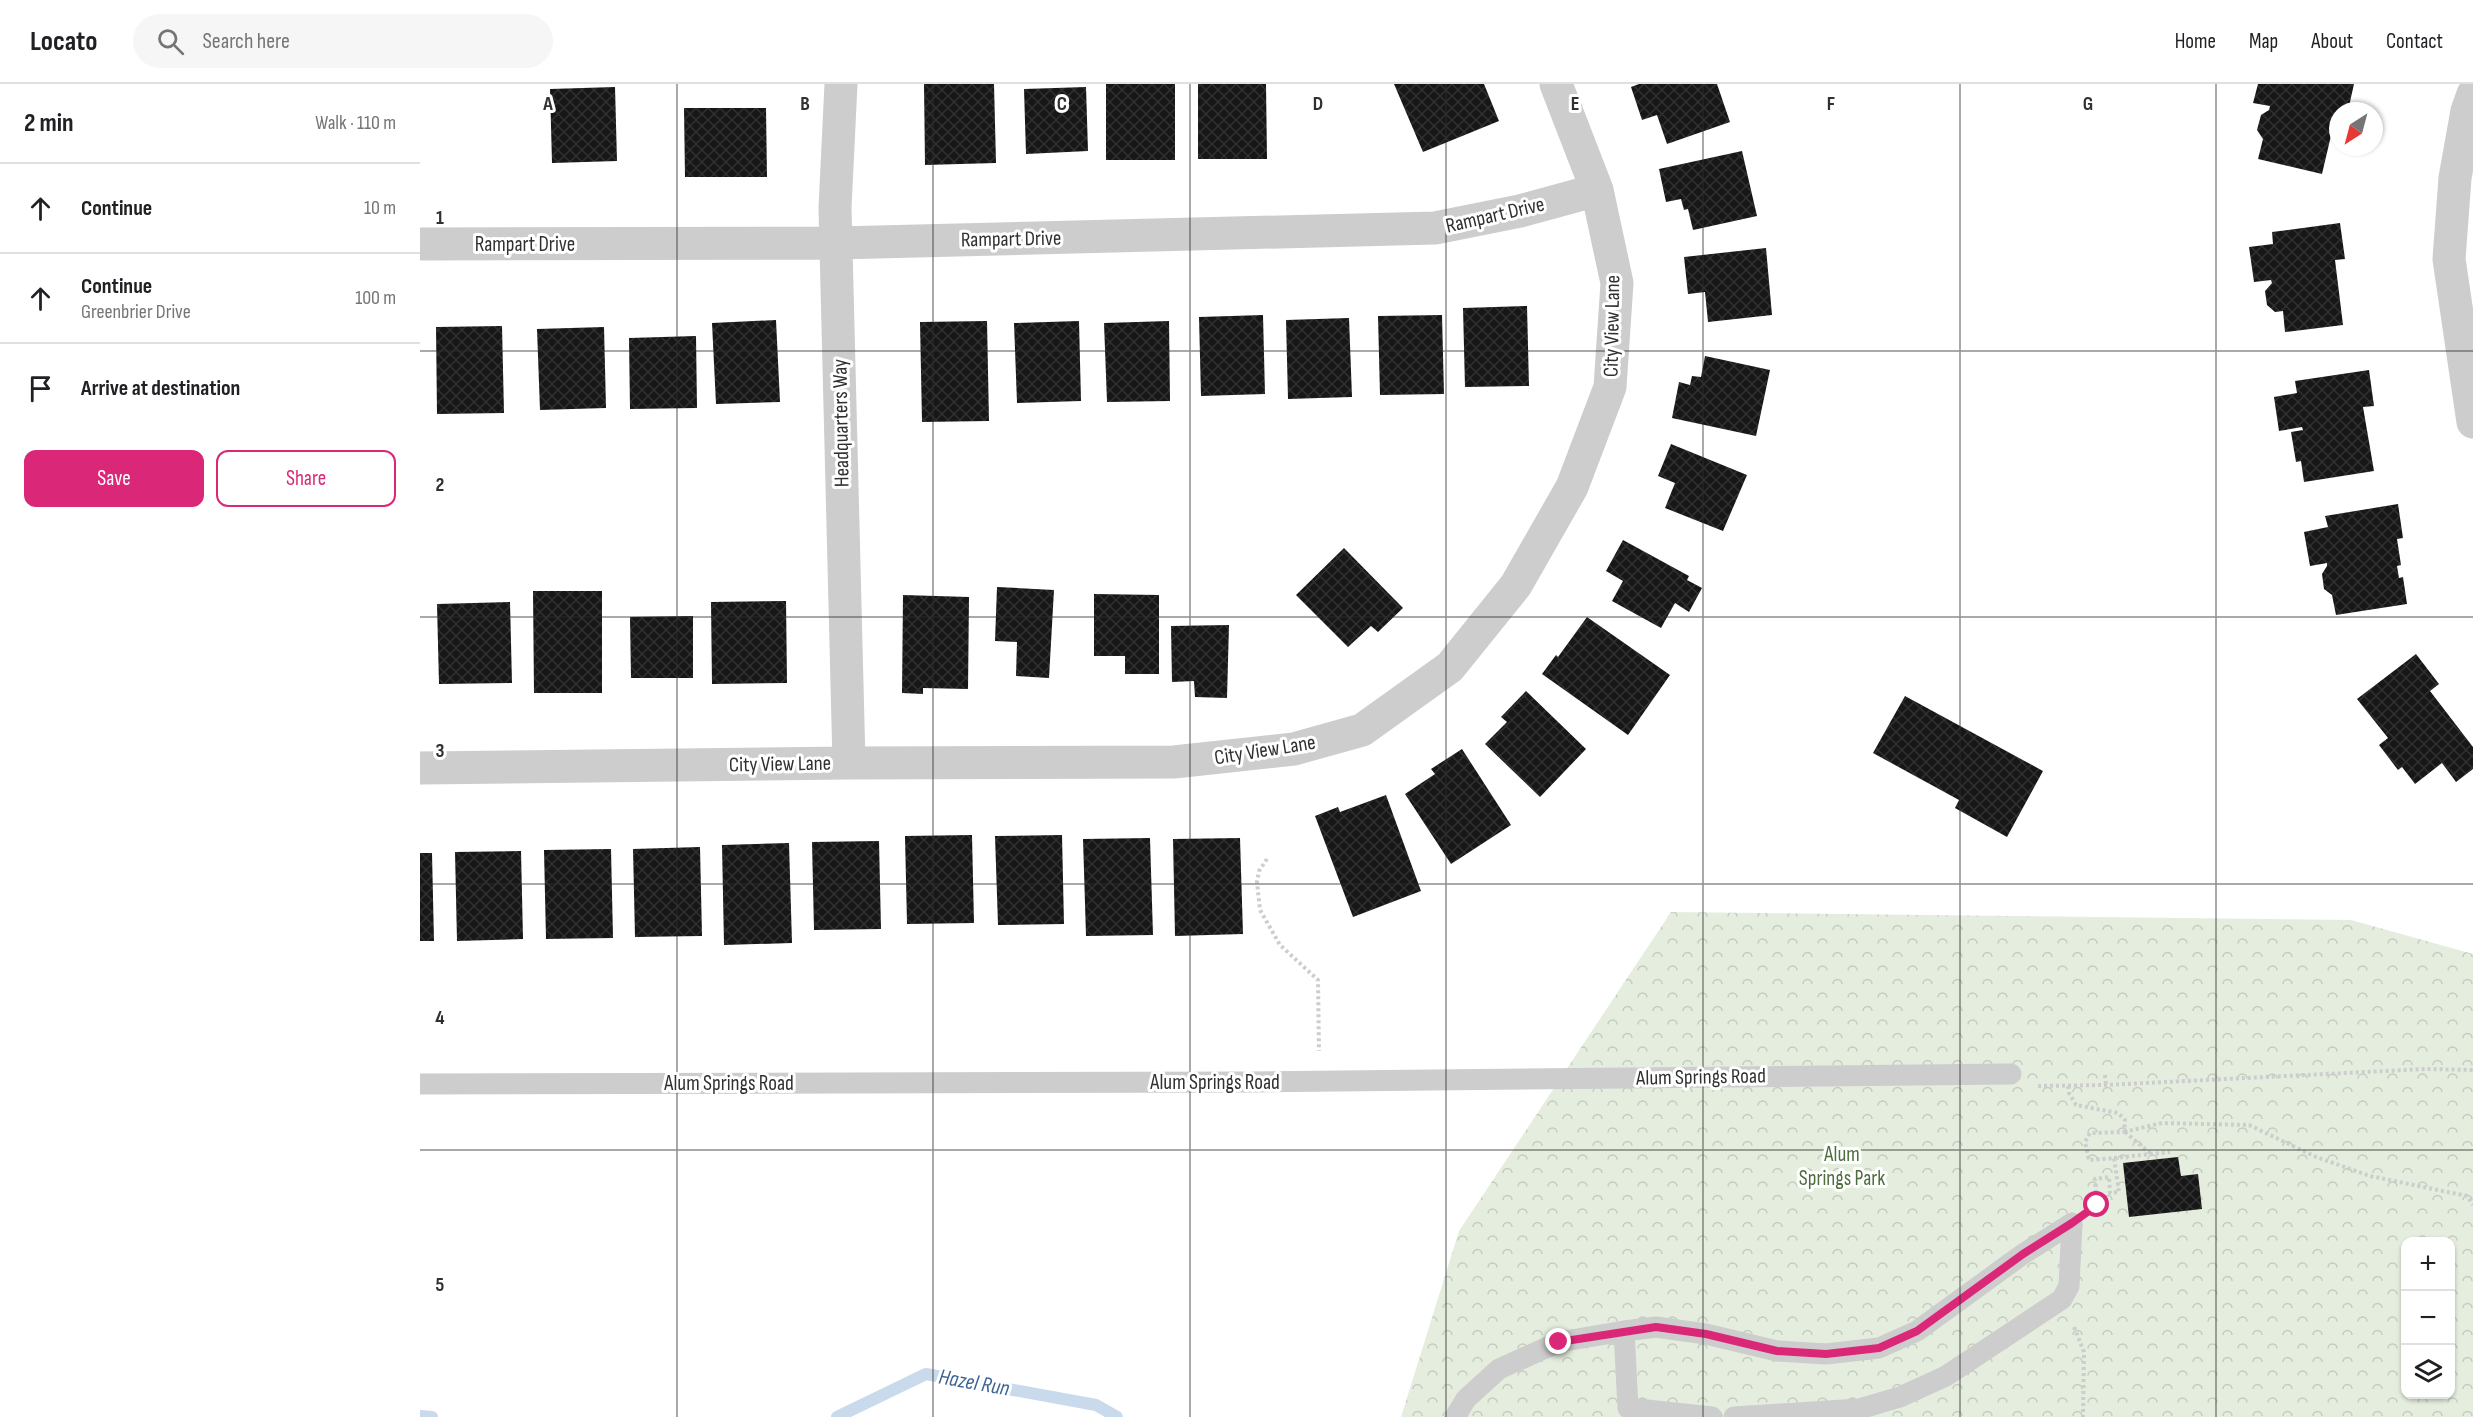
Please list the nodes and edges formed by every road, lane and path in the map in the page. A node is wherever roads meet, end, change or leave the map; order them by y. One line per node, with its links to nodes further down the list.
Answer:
1 (841, 84): 6 (street, Headquarters Way)
2 (1556, 84): 5 (street, City View Lane)
3 (2473, 94): 4 (street)
4 (2464, 180): 8 (street)
5 (1597, 190): 6 (street, Rampart Drive); 9 (street, City View Lane)
6 (837, 243): 7 (street, Rampart Drive); 9 (street, Headquarters Way)
7 (420, 244)
8 (2473, 422)
9 (849, 763): 10 (street, City View Lane)
10 (420, 768)
11 (1267, 859): 12 (path)
12 (1319, 1032)
13 (2011, 1074): 16 (lane, Alum Springs Road)
14 (2106, 1075): 17 (path)
15 (2078, 1077): 19 (path)
16 (420, 1084)
17 (2106, 1085)
18 (2068, 1086): 20 (path)
19 (2079, 1086)
20 (2124, 1132): 22 (path); 23 (path); 24 (path)
21 (2170, 1152): 22 (path)
22 (2151, 1154): 23 (path)
23 (2114, 1158): 25 (path)
24 (2473, 1205)
25 (2072, 1223): 26 (lane); 27 (lane)
26 (2062, 1299): 30 (lane); 31 (path)
27 (1624, 1331): 28 (lane); 29 (lane)
28 (1455, 1417)
29 (1712, 1417)
30 (1734, 1417)
31 (2084, 1417)

